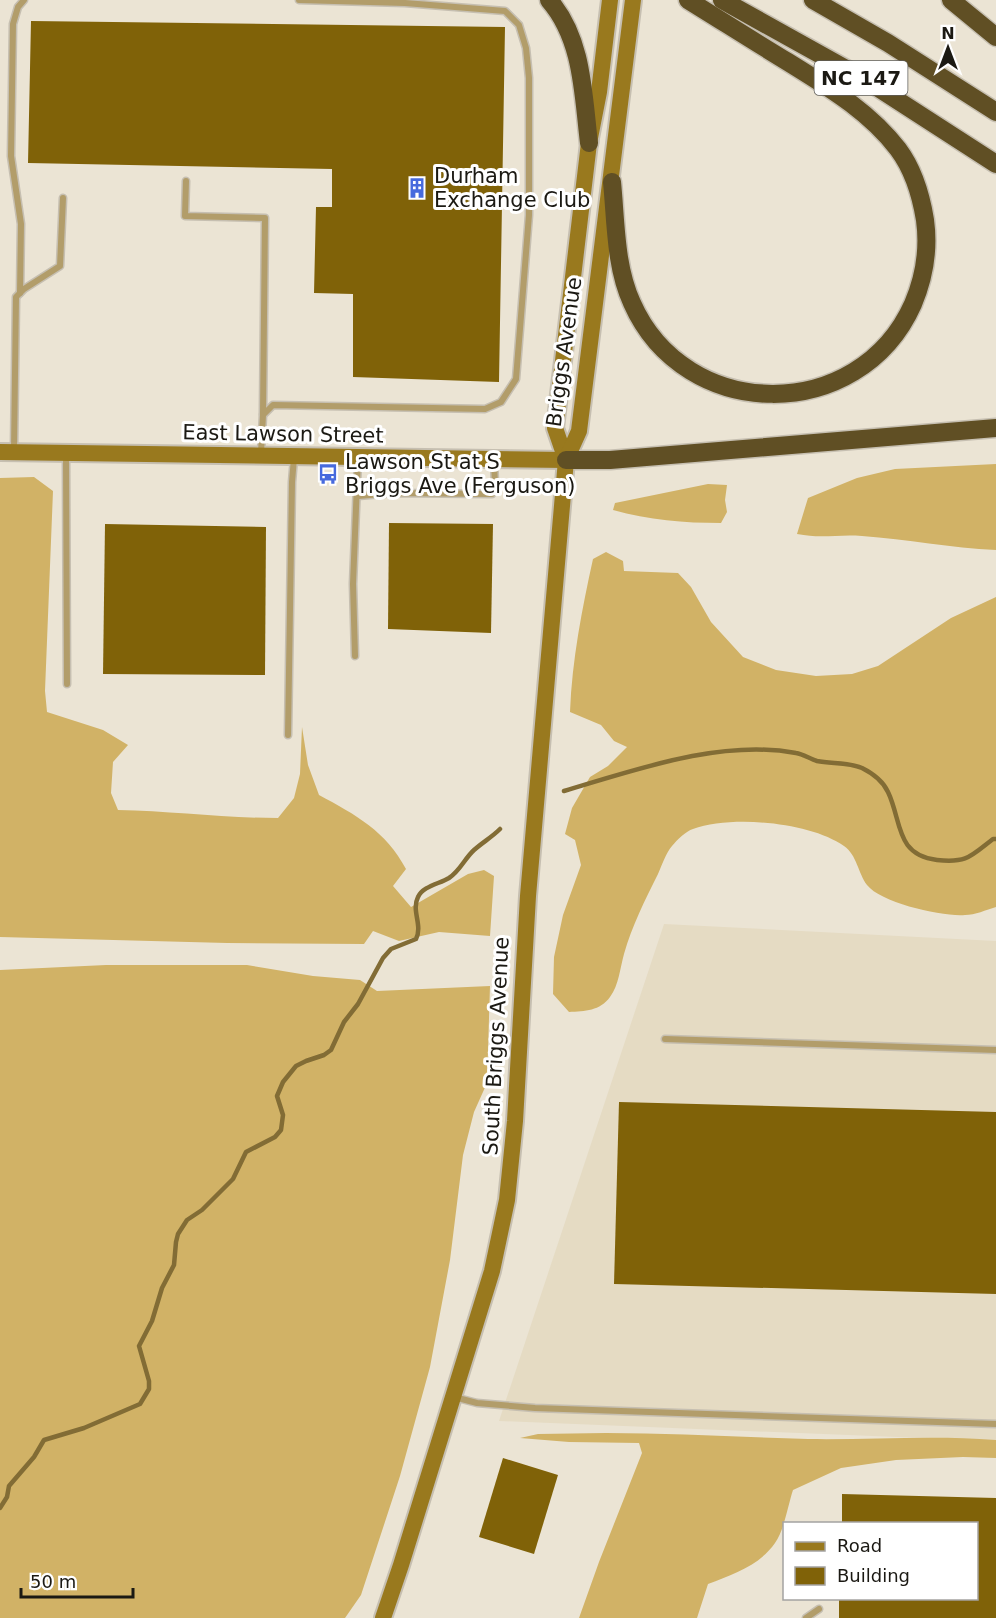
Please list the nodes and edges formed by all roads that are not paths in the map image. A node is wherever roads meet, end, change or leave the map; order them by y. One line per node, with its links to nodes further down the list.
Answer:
1 (24, 0): 17 (lane)
2 (299, 0): 18 (lane)
3 (549, 0): 12 (highway)
4 (610, 0): 12 (street, Briggs Avenue)
5 (688, 0): 15 (highway)
6 (722, 0): 13 (highway, NC 147)
7 (813, 0): 11 (highway, NC 147)
8 (951, 0): 10 (highway)
9 (633, 4): 15 (street, Briggs Avenue)
10 (996, 37)
11 (996, 112)
12 (589, 143): 26 (street, Briggs Avenue)
13 (996, 164)
14 (186, 181): 18 (lane)
15 (612, 182): 26 (street, Briggs Avenue)
16 (63, 198): 17 (lane)
17 (20, 293): 20 (lane)
18 (263, 415): 22 (lane)
19 (996, 428): 26 (highway)
20 (7, 452): 21 (street, East Lawson Street)
21 (66, 453): 22 (street, East Lawson Street); 29 (lane)
22 (261, 457): 23 (street, East Lawson Street)
23 (294, 457): 24 (street, East Lawson Street); 30 (lane)
24 (358, 458): 25 (street, East Lawson Street); 27 (lane)
25 (494, 459): 26 (street, East Lawson Street); 27 (lane)
26 (566, 460): 33 (street, South Briggs Avenue)
27 (358, 496): 28 (lane)
28 (355, 656)
29 (67, 684)
30 (288, 735)
31 (664, 1038): 32 (lane)
32 (996, 1050)
33 (453, 1397): 34 (lane); 36 (street, South Briggs Avenue)
34 (996, 1424)
35 (819, 1609): 37 (lane)
36 (383, 1618)
37 (806, 1618)

